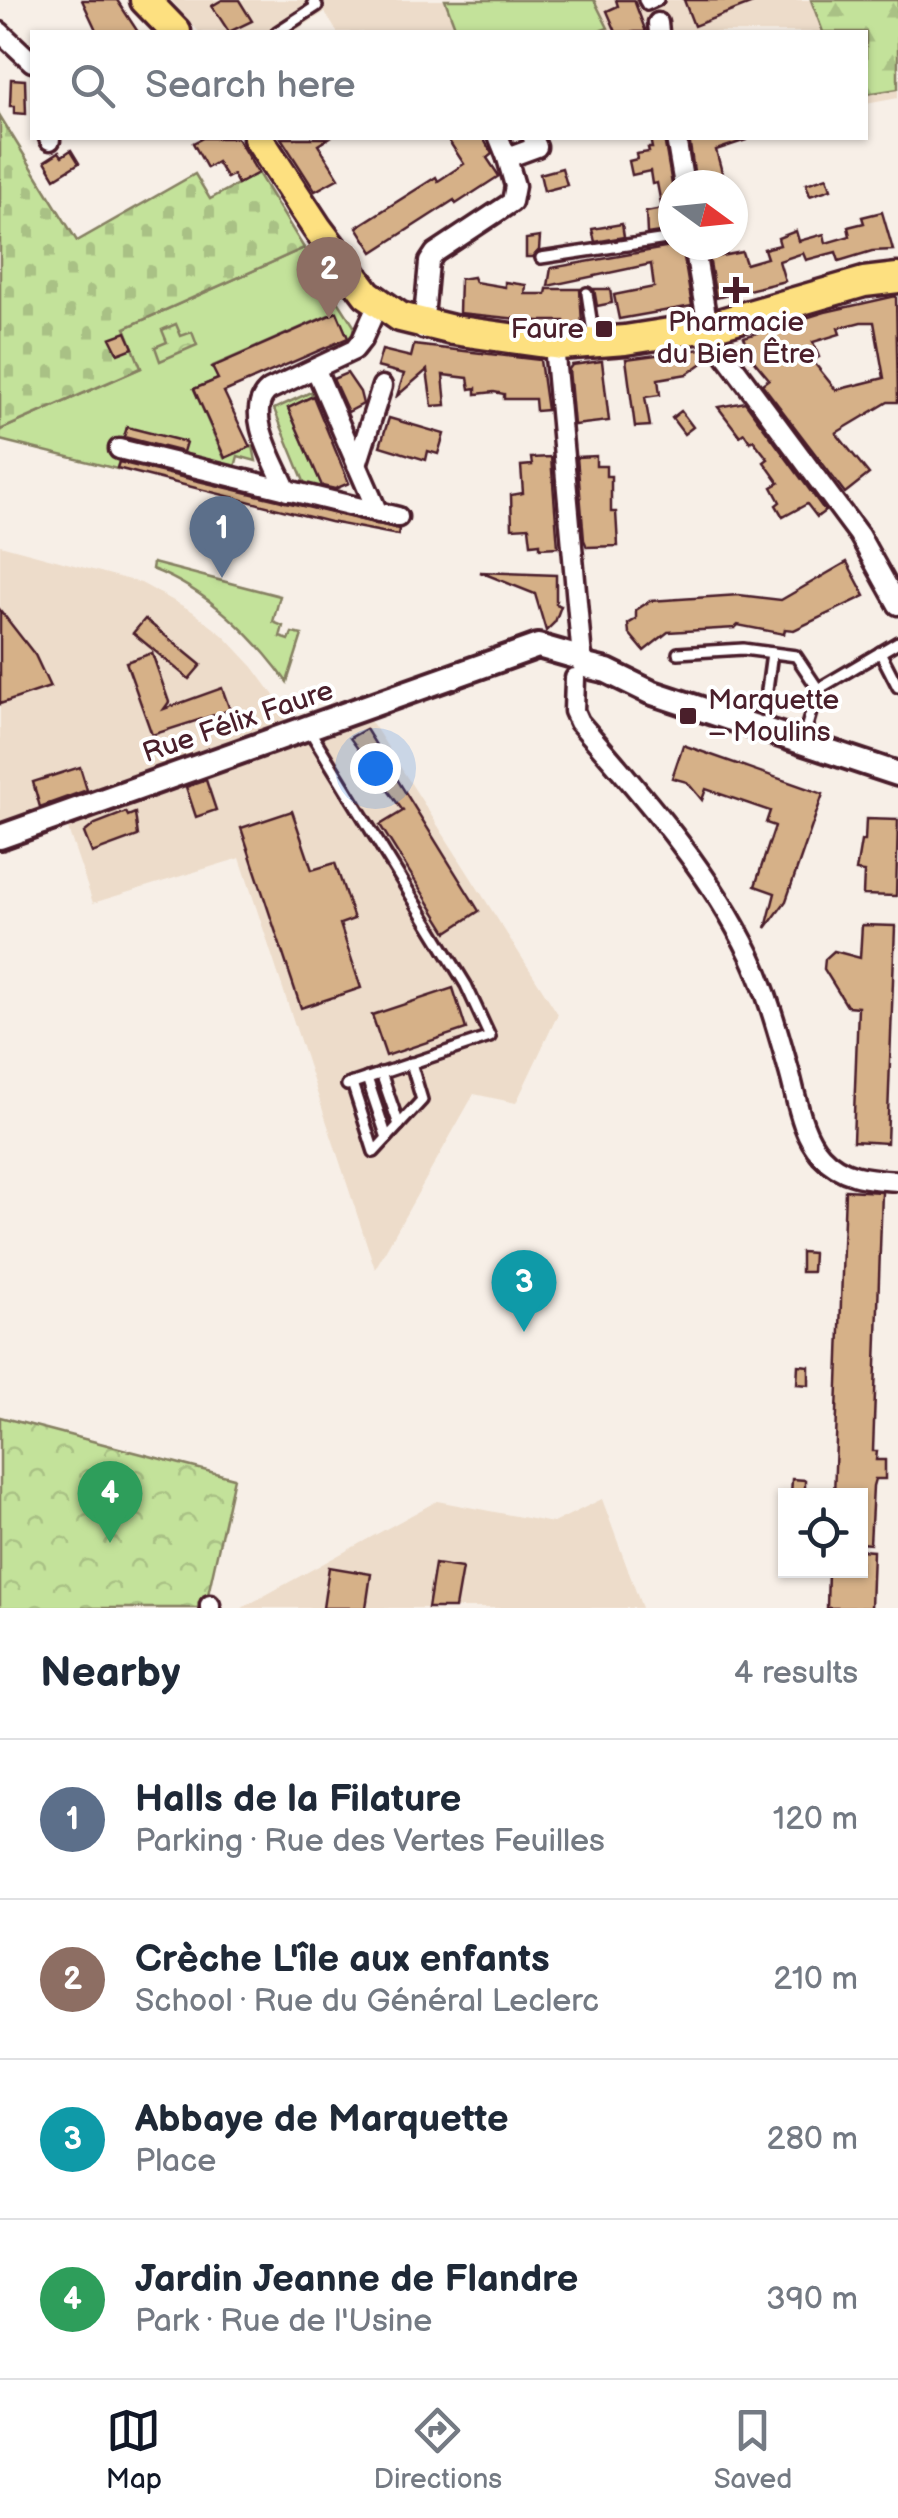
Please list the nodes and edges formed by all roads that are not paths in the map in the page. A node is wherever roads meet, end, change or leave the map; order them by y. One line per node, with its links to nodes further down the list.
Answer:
1 (145, 0): 5 (main road)
2 (644, 0): 3 (lane)
3 (658, 0)
4 (318, 2): 6 (lane)
5 (174, 30)
6 (279, 30)
7 (0, 32): 8 (street)
8 (30, 60)
9 (259, 140): 20 (main road)
10 (500, 140): 13 (street)
11 (534, 140): 13 (street)
12 (676, 140): 14 (street)
13 (507, 158): 21 (street)
14 (681, 170)
15 (658, 240): 16 (lane)
16 (542, 258)
17 (697, 260): 22 (street)
18 (898, 278): 22 (main road)
19 (587, 293): 23 (lane)
20 (376, 309): 21 (main road); 25 (street)
21 (423, 327): 24 (main road)
22 (708, 327): 23 (main road); 32 (street)
23 (595, 343): 24 (main road)
24 (554, 345): 37 (street)
25 (316, 370): 28 (street); 29 (street)
26 (382, 386): 28 (street)
27 (119, 449): 29 (street)
28 (357, 464): 30 (street)
29 (286, 490): 30 (street)
30 (378, 513): 31 (street)
31 (398, 517)
32 (897, 601)
33 (898, 642): 34 (lane)
34 (880, 652): 38 (lane); 39 (lane)
35 (678, 653): 36 (lane)
36 (772, 653): 39 (lane); 40 (lane)
37 (576, 666): 41 (street, Rue Félix Faure); 42 (street, Rue Félix Faure); 50 (street)
38 (898, 687)
39 (818, 689): 42 (lane)
40 (767, 690)
41 (309, 728): 44 (street, Rue Félix Faure); 45 (lane)
42 (801, 742): 43 (street, Rue Félix Faure)
43 (898, 774)
44 (0, 837)
45 (411, 1063): 46 (lane); 48 (lane)
46 (380, 1074): 47 (lane); 48 (lane)
47 (367, 1078): 49 (lane); 49 (lane)
48 (398, 1125): 49 (lane)
49 (387, 1138)
50 (898, 1181)

